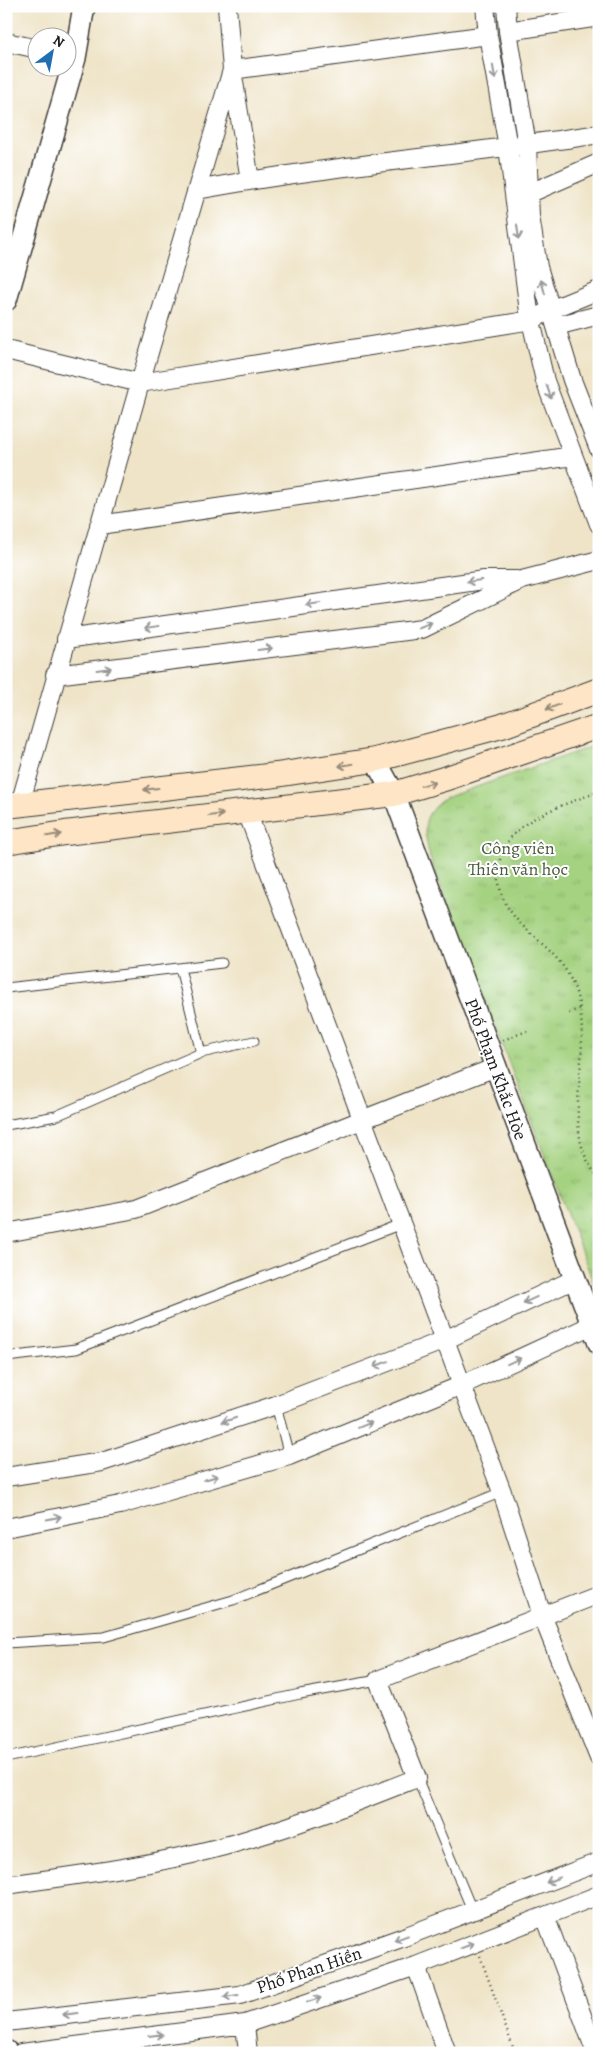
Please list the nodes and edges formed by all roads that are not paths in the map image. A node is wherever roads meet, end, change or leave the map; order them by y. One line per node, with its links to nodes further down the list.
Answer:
1 (84, 6): 6 (street)
2 (227, 6): 11 (street)
3 (485, 6): 8 (street)
4 (506, 6): 7 (street)
5 (599, 16): 7 (street)
6 (78, 30)
7 (508, 31): 14 (street)
8 (488, 35): 11 (street); 15 (street, one-way to 15)
9 (6, 42): 10 (street)
10 (28, 47)
11 (232, 70): 17 (street); 18 (street)
12 (65, 78): 21 (street)
13 (599, 134): 14 (street)
14 (527, 145): 15 (street); 19 (street)
15 (508, 147): 17 (street); 24 (street, one-way to 24)
16 (599, 163): 19 (street)
17 (250, 180): 18 (street)
18 (197, 190): 26 (street)
19 (528, 194): 23 (street, one-way to 19)
20 (599, 290): 23 (street)
21 (6, 300)
22 (599, 315): 23 (street)
23 (553, 318): 24 (street); 27 (street)
24 (532, 320): 26 (street); 28 (street, one-way to 28)
25 (6, 350): 26 (street)
26 (140, 383): 30 (street)
27 (599, 448)
28 (573, 456): 29 (street); 30 (street)
29 (599, 524)
30 (99, 525): 33 (street)
31 (599, 560): 32 (street)
32 (522, 580): 33 (street, one-way to 33); 34 (street, one-way to 32)
33 (66, 639): 34 (street)
34 (55, 675): 39 (street)
35 (599, 690): 37 (main road, one-way to 37)
36 (599, 726): 38 (main road, one-way to 36)
37 (375, 760): 38 (street, Phố Phạm Khắc Hòe); 39 (main road, one-way to 39)
38 (394, 794): 40 (main road); 47 (street, Phố Phạm Khắc Hòe)
39 (13, 805)
40 (247, 812): 41 (main road, one-way to 40); 48 (street)
41 (6, 842)
42 (222, 963): 43 (lane)
43 (180, 968): 44 (lane); 46 (lane)
44 (6, 988)
45 (254, 1040): 46 (lane)
46 (202, 1053): 49 (lane)
47 (496, 1067): 48 (street); 52 (street, Phố Phạm Khắc Hòe)
48 (362, 1120): 50 (street); 51 (street)
49 (6, 1125)
50 (401, 1224): 54 (street); 55 (lane)
51 (6, 1233)
52 (575, 1280): 53 (street, Phố Phạm Khắc Hòe); 54 (street, one-way to 54)
53 (595, 1334): 56 (street, one-way to 53)
54 (445, 1340): 56 (street); 57 (street, one-way to 57)
55 (6, 1357)
56 (462, 1385): 58 (street, one-way to 56); 60 (street)
57 (276, 1405): 58 (lane); 59 (street, one-way to 59)
58 (289, 1456): 61 (street, one-way to 58)
59 (6, 1477)
60 (502, 1492): 63 (street); 64 (lane)
61 (6, 1528)
62 (599, 1594): 63 (street)
63 (542, 1615): 65 (street); 67 (street)
64 (6, 1644)
65 (378, 1680): 66 (lane); 68 (street)
66 (6, 1758)
67 (599, 1758)
68 (417, 1778): 70 (street); 72 (lane)
69 (599, 1862): 72 (street, Phố Phan Hiền, one-way to 72)
70 (6, 1885)
71 (599, 1895): 73 (street, Phố Phan Hiền)
72 (472, 1910): 75 (street, Phố Phan Hiền, one-way to 75)
73 (545, 1916): 74 (street, Phố Phan Hiền, one-way to 73); 80 (street)
74 (416, 1966): 76 (street, Phố Phan Hiền, one-way to 74); 79 (street)
75 (6, 2022)
76 (245, 2024): 77 (street, Phố Phan Hiền, one-way to 76); 78 (street)
77 (21, 2053)
78 (248, 2053)
79 (448, 2053)
80 (596, 2053)

